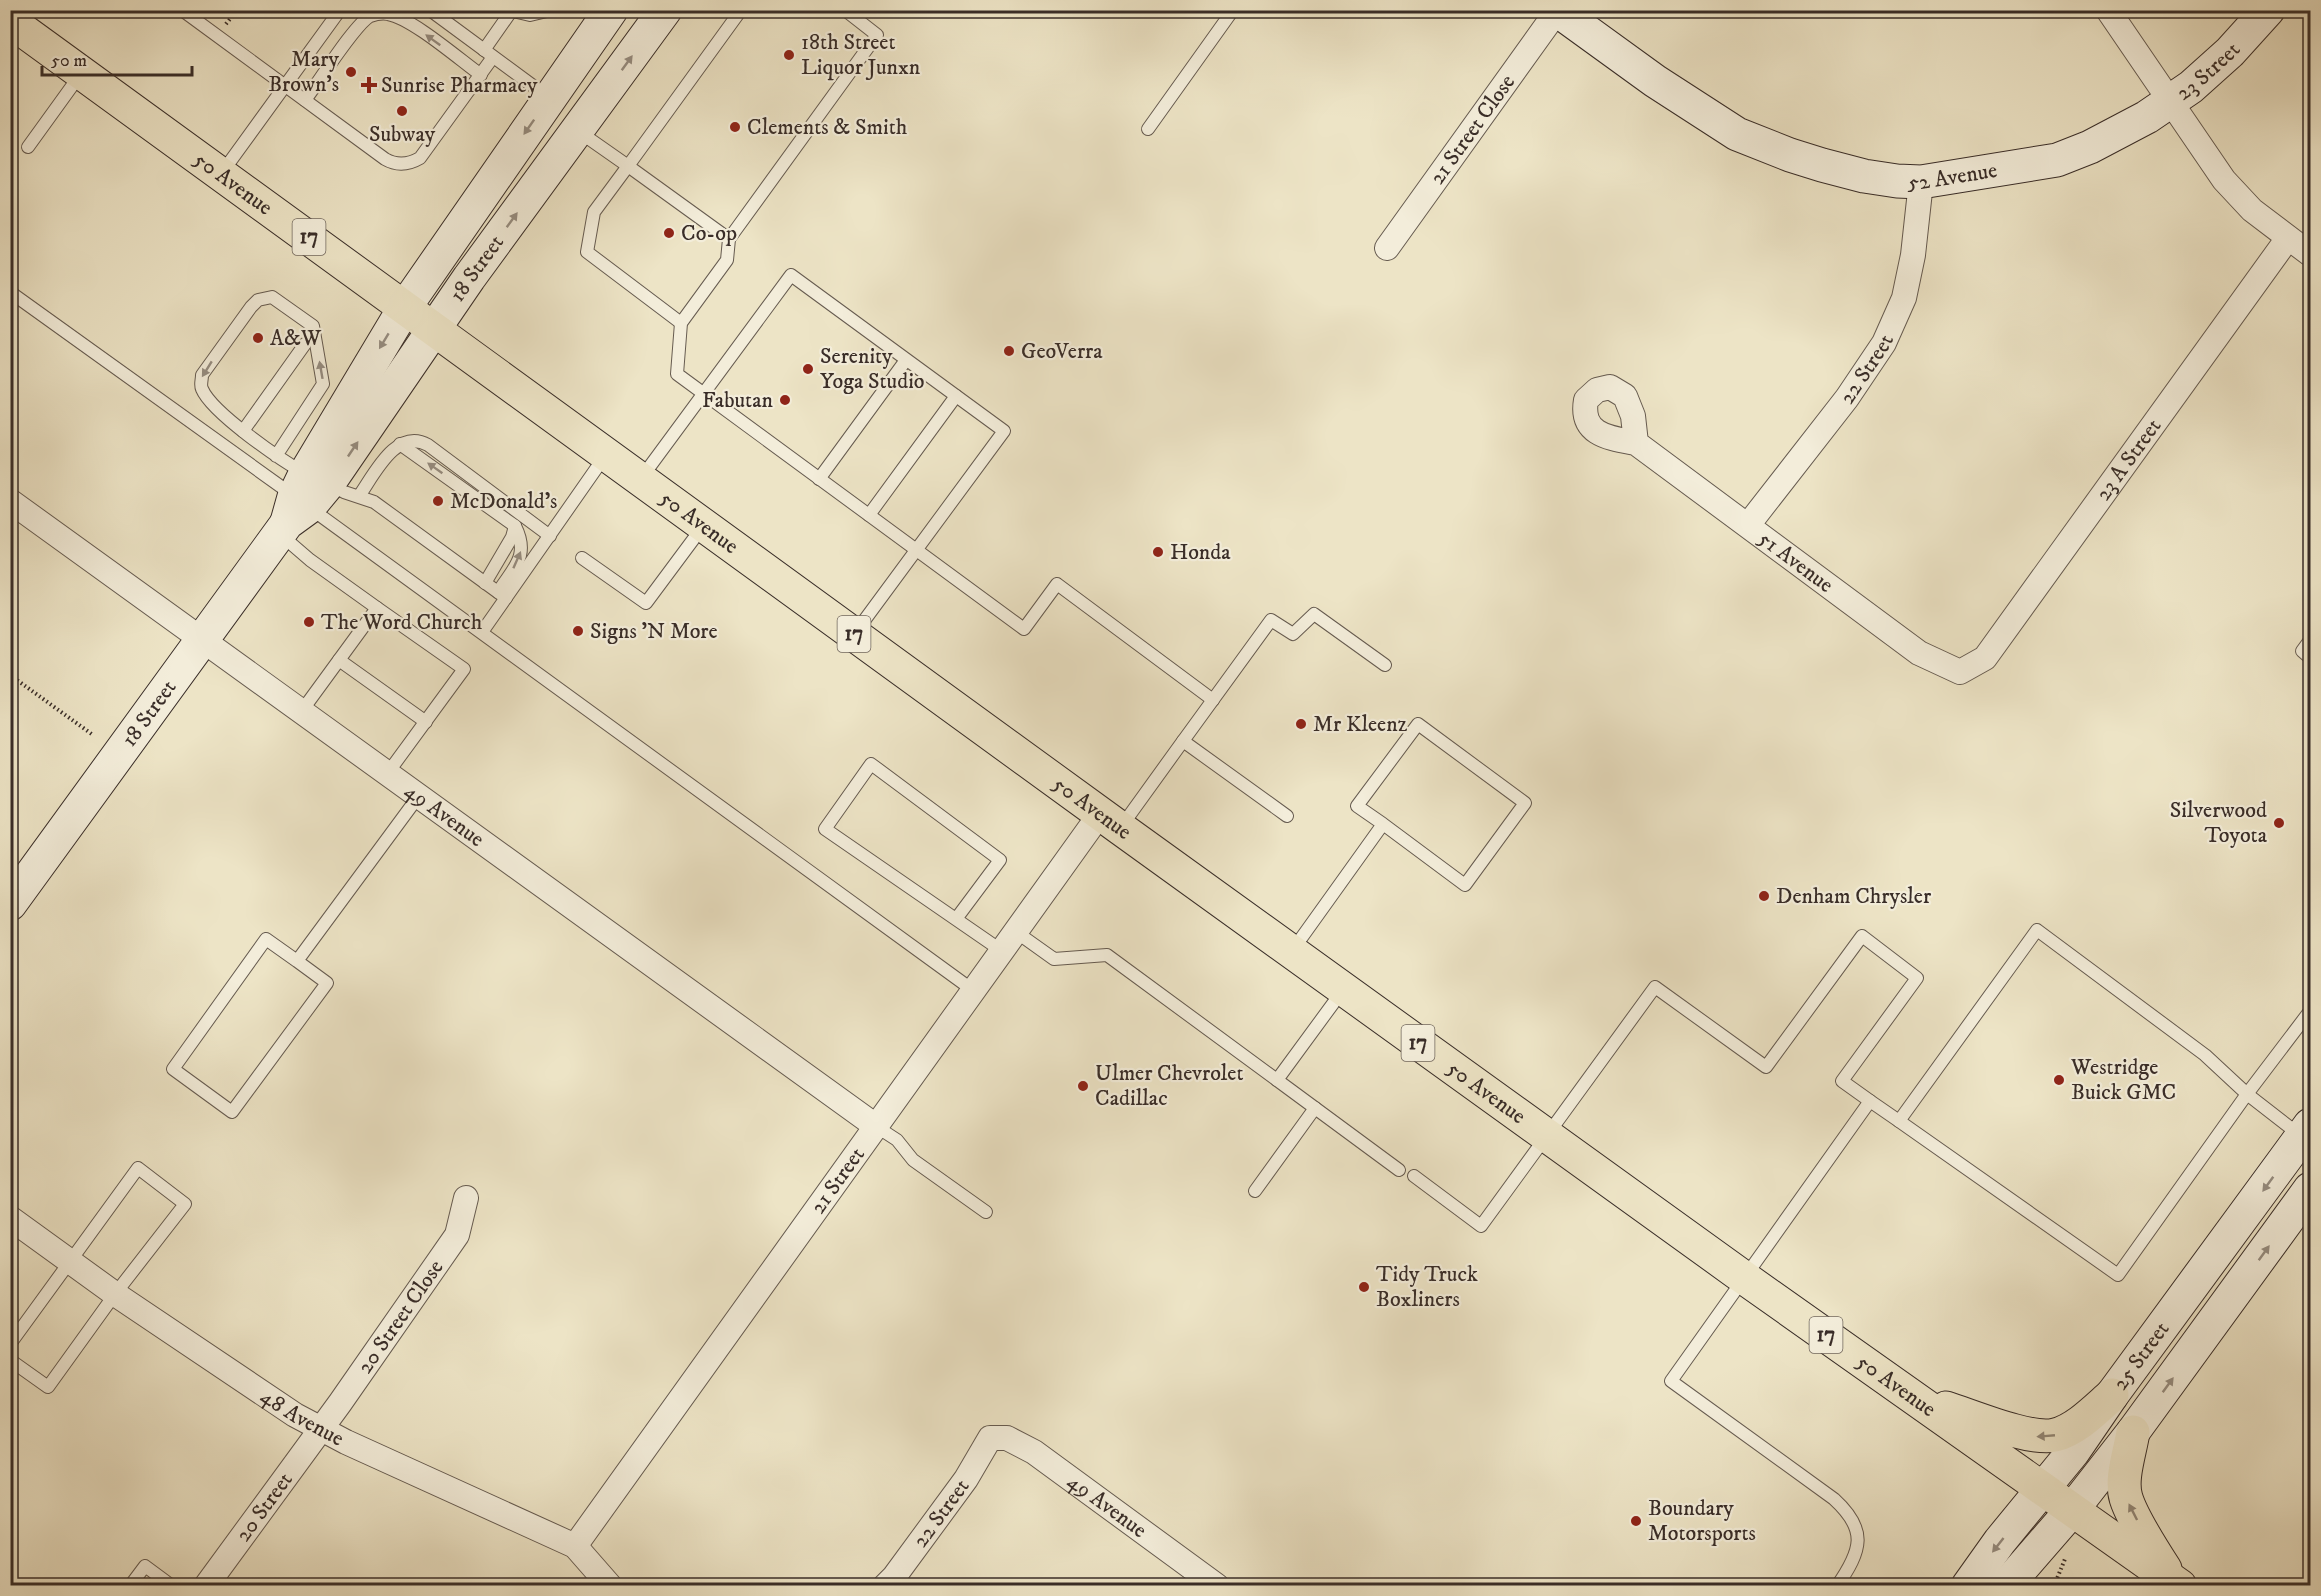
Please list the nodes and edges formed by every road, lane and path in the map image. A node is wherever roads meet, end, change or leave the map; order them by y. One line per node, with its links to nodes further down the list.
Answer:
1 (182, 10): 18 (lane)
2 (340, 10): 18 (lane)
3 (430, 10): 15 (lane)
4 (551, 10): 12 (lane)
5 (611, 10): 19 (street, 18 Street)
6 (665, 10): 23 (street, 18 Street, one-way to 6)
7 (741, 10): 25 (lane)
8 (845, 10): 29 (lane)
9 (1233, 10): 22 (lane)
10 (2108, 10): 21 (street)
11 (2268, 10): 21 (street, 23 Street)
12 (513, 11): 15 (lane)
13 (1557, 11): 27 (street, 52 Avenue); 30 (street, 21 Street Close)
14 (10, 21): 16 (main road, 50 Avenue / 17)
15 (489, 53): 17 (lane); 19 (lane)
16 (81, 73): 24 (lane); 26 (main road, 50 Avenue / 17)
17 (480, 75): 20 (lane, one-way to 20); 20 (lane)
18 (285, 86): 20 (lane); 26 (lane)
19 (549, 97): 33 (street, 18 Street, one-way to 33)
20 (305, 100)
21 (2170, 102): 27 (street, 52 Avenue); 28 (street)
22 (1148, 129)
23 (578, 131): 25 (lane); 35 (street, 18 Street, one-way to 23)
24 (28, 147)
25 (628, 166): 29 (lane); 34 (lane)
26 (221, 174): 33 (main road, 50 Avenue / 17)
27 (1921, 182): 52 (street, 22 Street)
28 (2288, 238): 31 (street); 67 (street, 23 A Street)
29 (729, 239): 34 (lane)
30 (1387, 248)
31 (2310, 254)
32 (10, 292): 49 (lane)
33 (405, 307): 35 (main road, 50 Avenue / 17); 49 (street, 18 Street, one-way to 49)
34 (681, 323): 38 (lane)
35 (436, 329): 43 (main road, 50 Avenue / 17); 49 (street, 18 Street, one-way to 35)
36 (305, 344): 40 (lane)
37 (906, 360): 38 (lane); 39 (lane); 46 (lane)
38 (703, 393): 45 (lane); 46 (lane)
39 (956, 396): 50 (lane); 55 (lane)
40 (243, 430): 44 (lane); 44 (lane, one-way to 40)
41 (1636, 443): 52 (street, 51 Avenue)
42 (400, 444): 47 (lane); 53 (lane, one-way to 42); 54 (lane)
43 (607, 453): 45 (main road, 50 Avenue / 17); 54 (lane)
44 (276, 456): 49 (lane)
45 (641, 478): 51 (main road, 50 Avenue / 17)
46 (819, 479): 50 (lane)
47 (359, 496): 49 (lane); 57 (lane)
48 (10, 501): 62 (street, 49 Avenue)
49 (300, 503): 59 (lane); 60 (lane); 62 (street, 18 Street)
50 (869, 515): 55 (lane)
51 (705, 525): 56 (lane); 61 (main road, 50 Avenue / 17)
52 (1748, 525): 67 (street, 51 Avenue)
53 (514, 526): 57 (lane); 58 (lane, one-way to 53)
54 (549, 536): 58 (lane)
55 (916, 550): 61 (lane); 69 (lane)
56 (582, 558)
57 (484, 583): 58 (lane)
58 (502, 595): 60 (lane)
59 (377, 608): 65 (lane); 71 (lane)
60 (482, 632): 85 (lane)
61 (855, 634): 77 (main road, 50 Avenue / 17)
62 (201, 640): 70 (street, 49 Avenue); 79 (street, 18 Street)
63 (2310, 640): 64 (lane)
64 (2310, 658)
65 (339, 660): 70 (lane); 71 (lane)
66 (1385, 665): 69 (lane)
67 (1960, 672)
68 (10, 675): 72 (path)
69 (1213, 700): 73 (lane)
70 (301, 712): 74 (street, 49 Avenue)
71 (426, 722): 74 (lane)
72 (93, 735)
73 (1183, 741): 76 (lane); 77 (lane)
74 (387, 774): 75 (street, 49 Avenue)
75 (418, 797): 83 (lane); 92 (street, 49 Avenue)
76 (1287, 816)
77 (1110, 821): 81 (street, 21 Street); 82 (main road, 50 Avenue / 17)
78 (1383, 824): 78 (lane); 82 (lane)
79 (10, 904)
80 (956, 919): 80 (lane); 81 (lane)
81 (1009, 942): 85 (street, 21 Street); 87 (lane)
82 (1291, 952): 84 (main road, 50 Avenue / 17)
83 (297, 961): 83 (lane)
84 (1344, 989): 87 (lane); 93 (main road, 50 Avenue / 17)
85 (974, 991): 92 (street, 21 Street)
86 (2310, 1011): 88 (lane)
87 (1277, 1080): 90 (lane)
88 (2247, 1094): 91 (lane); 91 (lane); 94 (lane)
89 (1870, 1101): 91 (lane); 93 (lane); 103 (lane)
90 (1315, 1108): 95 (lane); 98 (lane)
91 (1899, 1122)
92 (877, 1127): 100 (lane); 116 (street, 21 Street)
93 (1546, 1135): 96 (lane); 103 (main road, 50 Avenue / 17)
94 (2308, 1135): 107 (street, 25 Street, one-way to 107)
95 (1399, 1170)
96 (1414, 1176)
97 (2310, 1190): 112 (street, 25 Street, one-way to 97)
98 (1255, 1191)
99 (466, 1198): 111 (street, 20 Street Close)
100 (986, 1212)
101 (10, 1218): 102 (street, 48 Avenue)
102 (70, 1263): 104 (street, 48 Avenue); 104 (lane); 105 (lane)
103 (1745, 1278): 108 (main road, 50 Avenue / 17); 125 (lane)
104 (115, 1294): 106 (lane); 111 (street, 48 Avenue)
105 (10, 1344)
106 (10, 1360)
107 (2112, 1395): 108 (main road, one-way to 108); 114 (street, 25 Street)
108 (1916, 1398): 114 (main road, 50 Avenue / 17)
109 (2310, 1406): 110 (lane)
110 (2310, 1413)
111 (320, 1430): 116 (street, 48 Avenue); 121 (street, 20 Street)
112 (2133, 1432): 115 (street, 25 Street); 118 (main road, one-way to 112)
113 (990, 1438): 123 (street, 22 Street); 124 (street, 49 Avenue)
114 (2044, 1490): 115 (main road, 50 Avenue / 17); 126 (street, 25 Street, one-way to 126)
115 (2072, 1510): 118 (main road, 50 Avenue / 17); 127 (street, 25 Street)
116 (575, 1546): 122 (street, 48 Avenue)
117 (2068, 1550): 128 (path)
118 (2176, 1583)
119 (130, 1586): 120 (lane)
120 (172, 1586)
121 (206, 1586)
122 (610, 1586)
123 (885, 1586)
124 (1217, 1586)
125 (1837, 1586)
126 (1968, 1586)
127 (2006, 1586)
128 (2054, 1586)

